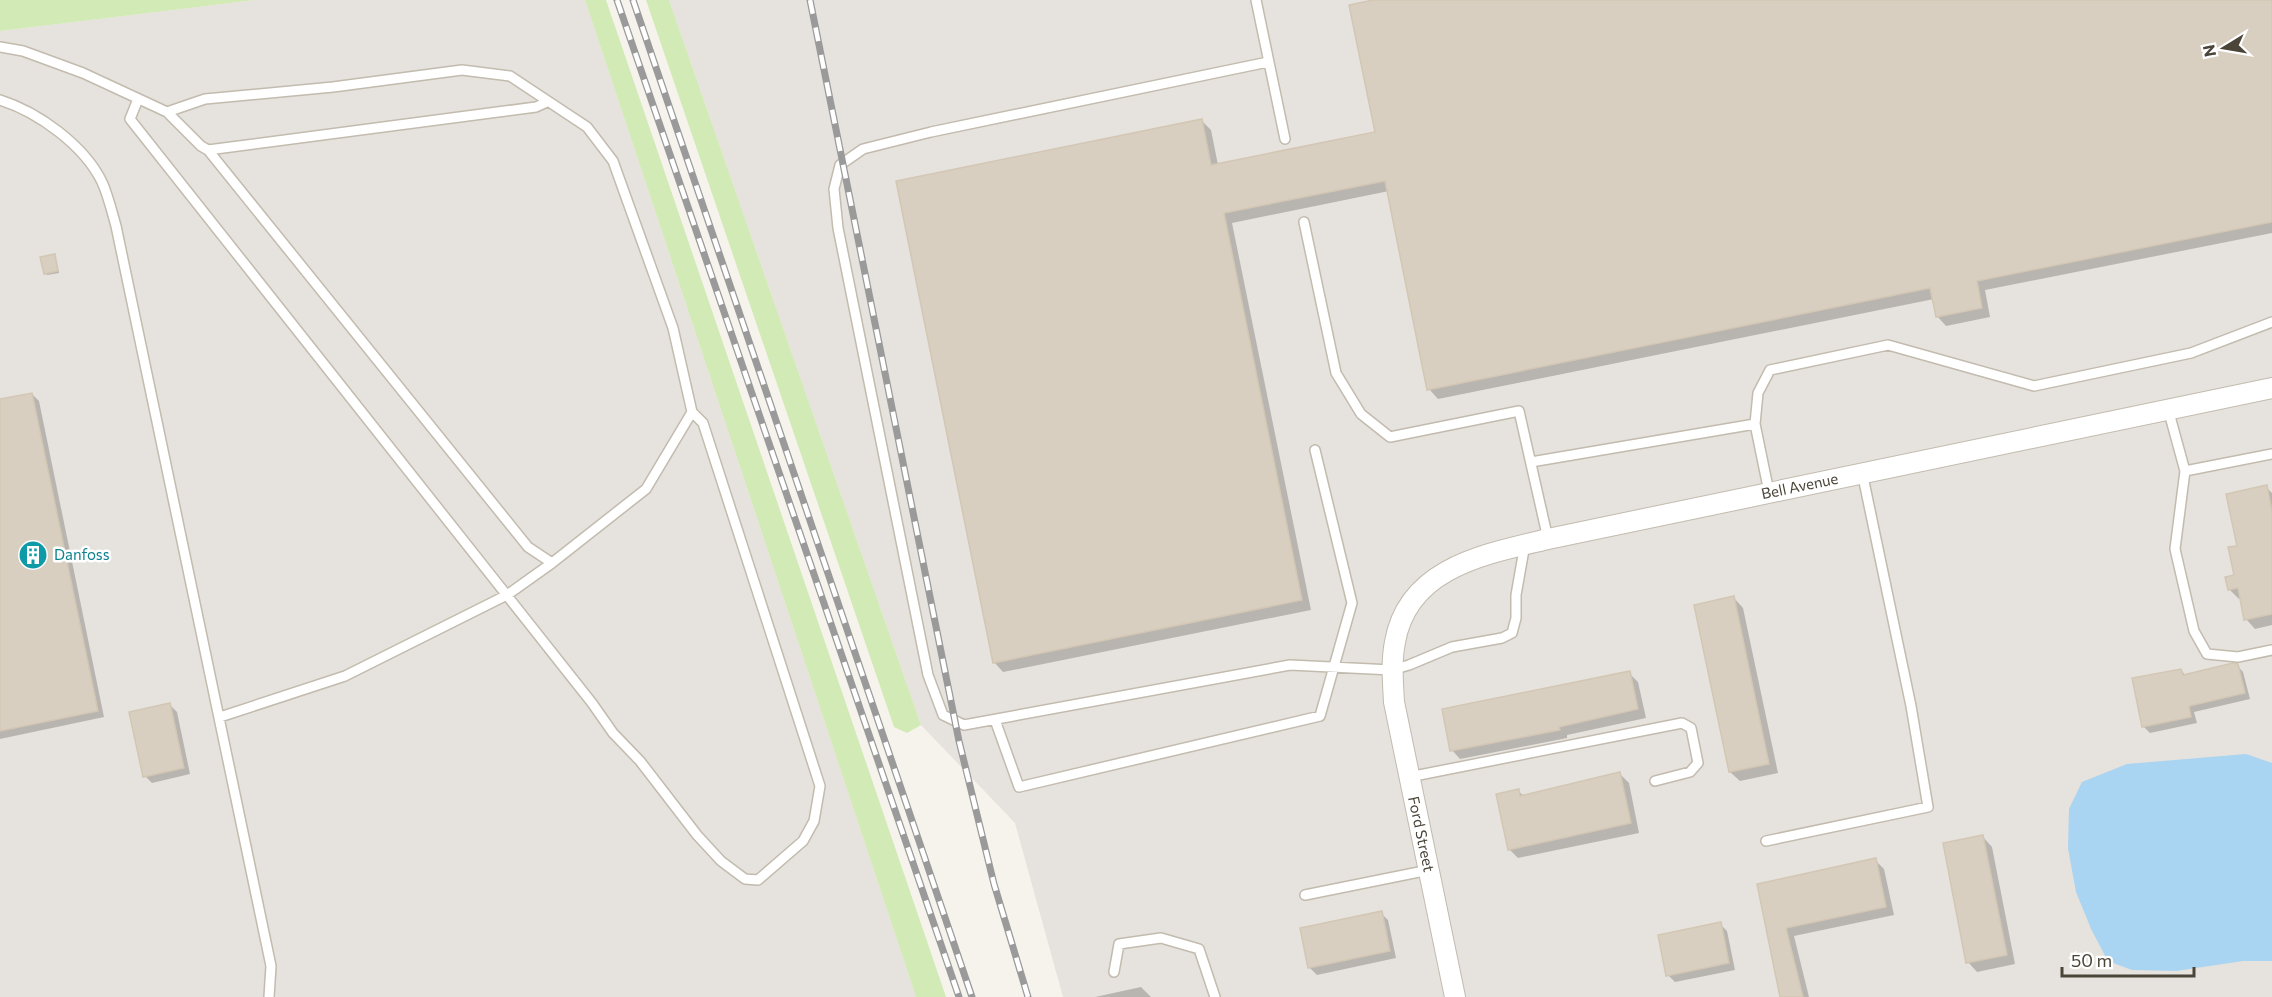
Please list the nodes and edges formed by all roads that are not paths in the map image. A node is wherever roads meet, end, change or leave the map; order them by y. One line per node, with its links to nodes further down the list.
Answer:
1 (1256, 0): 3 (lane)
2 (0, 47): 4 (lane)
3 (1268, 62): 8 (lane); 30 (lane)
4 (138, 99): 7 (lane); 25 (lane)
5 (0, 100): 29 (lane)
6 (547, 102): 7 (lane); 9 (lane); 14 (lane)
7 (167, 112): 9 (lane)
8 (1285, 139)
9 (208, 150): 24 (lane)
10 (1304, 222): 18 (lane)
11 (2272, 322): 15 (lane)
12 (2272, 388): 13 (street, Bell Avenue)
13 (2168, 410): 19 (lane); 20 (street, Bell Avenue)
14 (692, 412): 24 (lane); 25 (lane)
15 (1755, 424): 18 (lane); 21 (lane)
16 (1315, 450): 27 (lane)
17 (2272, 454): 19 (lane)
18 (1531, 462): 22 (lane)
19 (2185, 471): 26 (lane)
20 (1862, 472): 21 (street, Bell Avenue); 33 (lane)
21 (1768, 492): 22 (street, Bell Avenue)
22 (1548, 539): 23 (street, Bell Avenue)
23 (1525, 544): 28 (street, Bell Avenue); 28 (lane)
24 (552, 563): 25 (lane)
25 (507, 595): 29 (lane)
26 (2272, 650)
27 (1334, 667): 28 (lane); 30 (lane); 30 (lane)
28 (1392, 670): 31 (street, Ford Street)
29 (220, 717): 37 (lane)
30 (995, 720)
31 (1409, 777): 32 (lane); 34 (street, Ford Street)
32 (1655, 781)
33 (1766, 841)
34 (1429, 870): 35 (lane); 39 (street, Ford Street)
35 (1305, 895)
36 (1113, 972): 38 (lane)
37 (269, 997)
38 (1215, 997)
39 (1455, 997)

